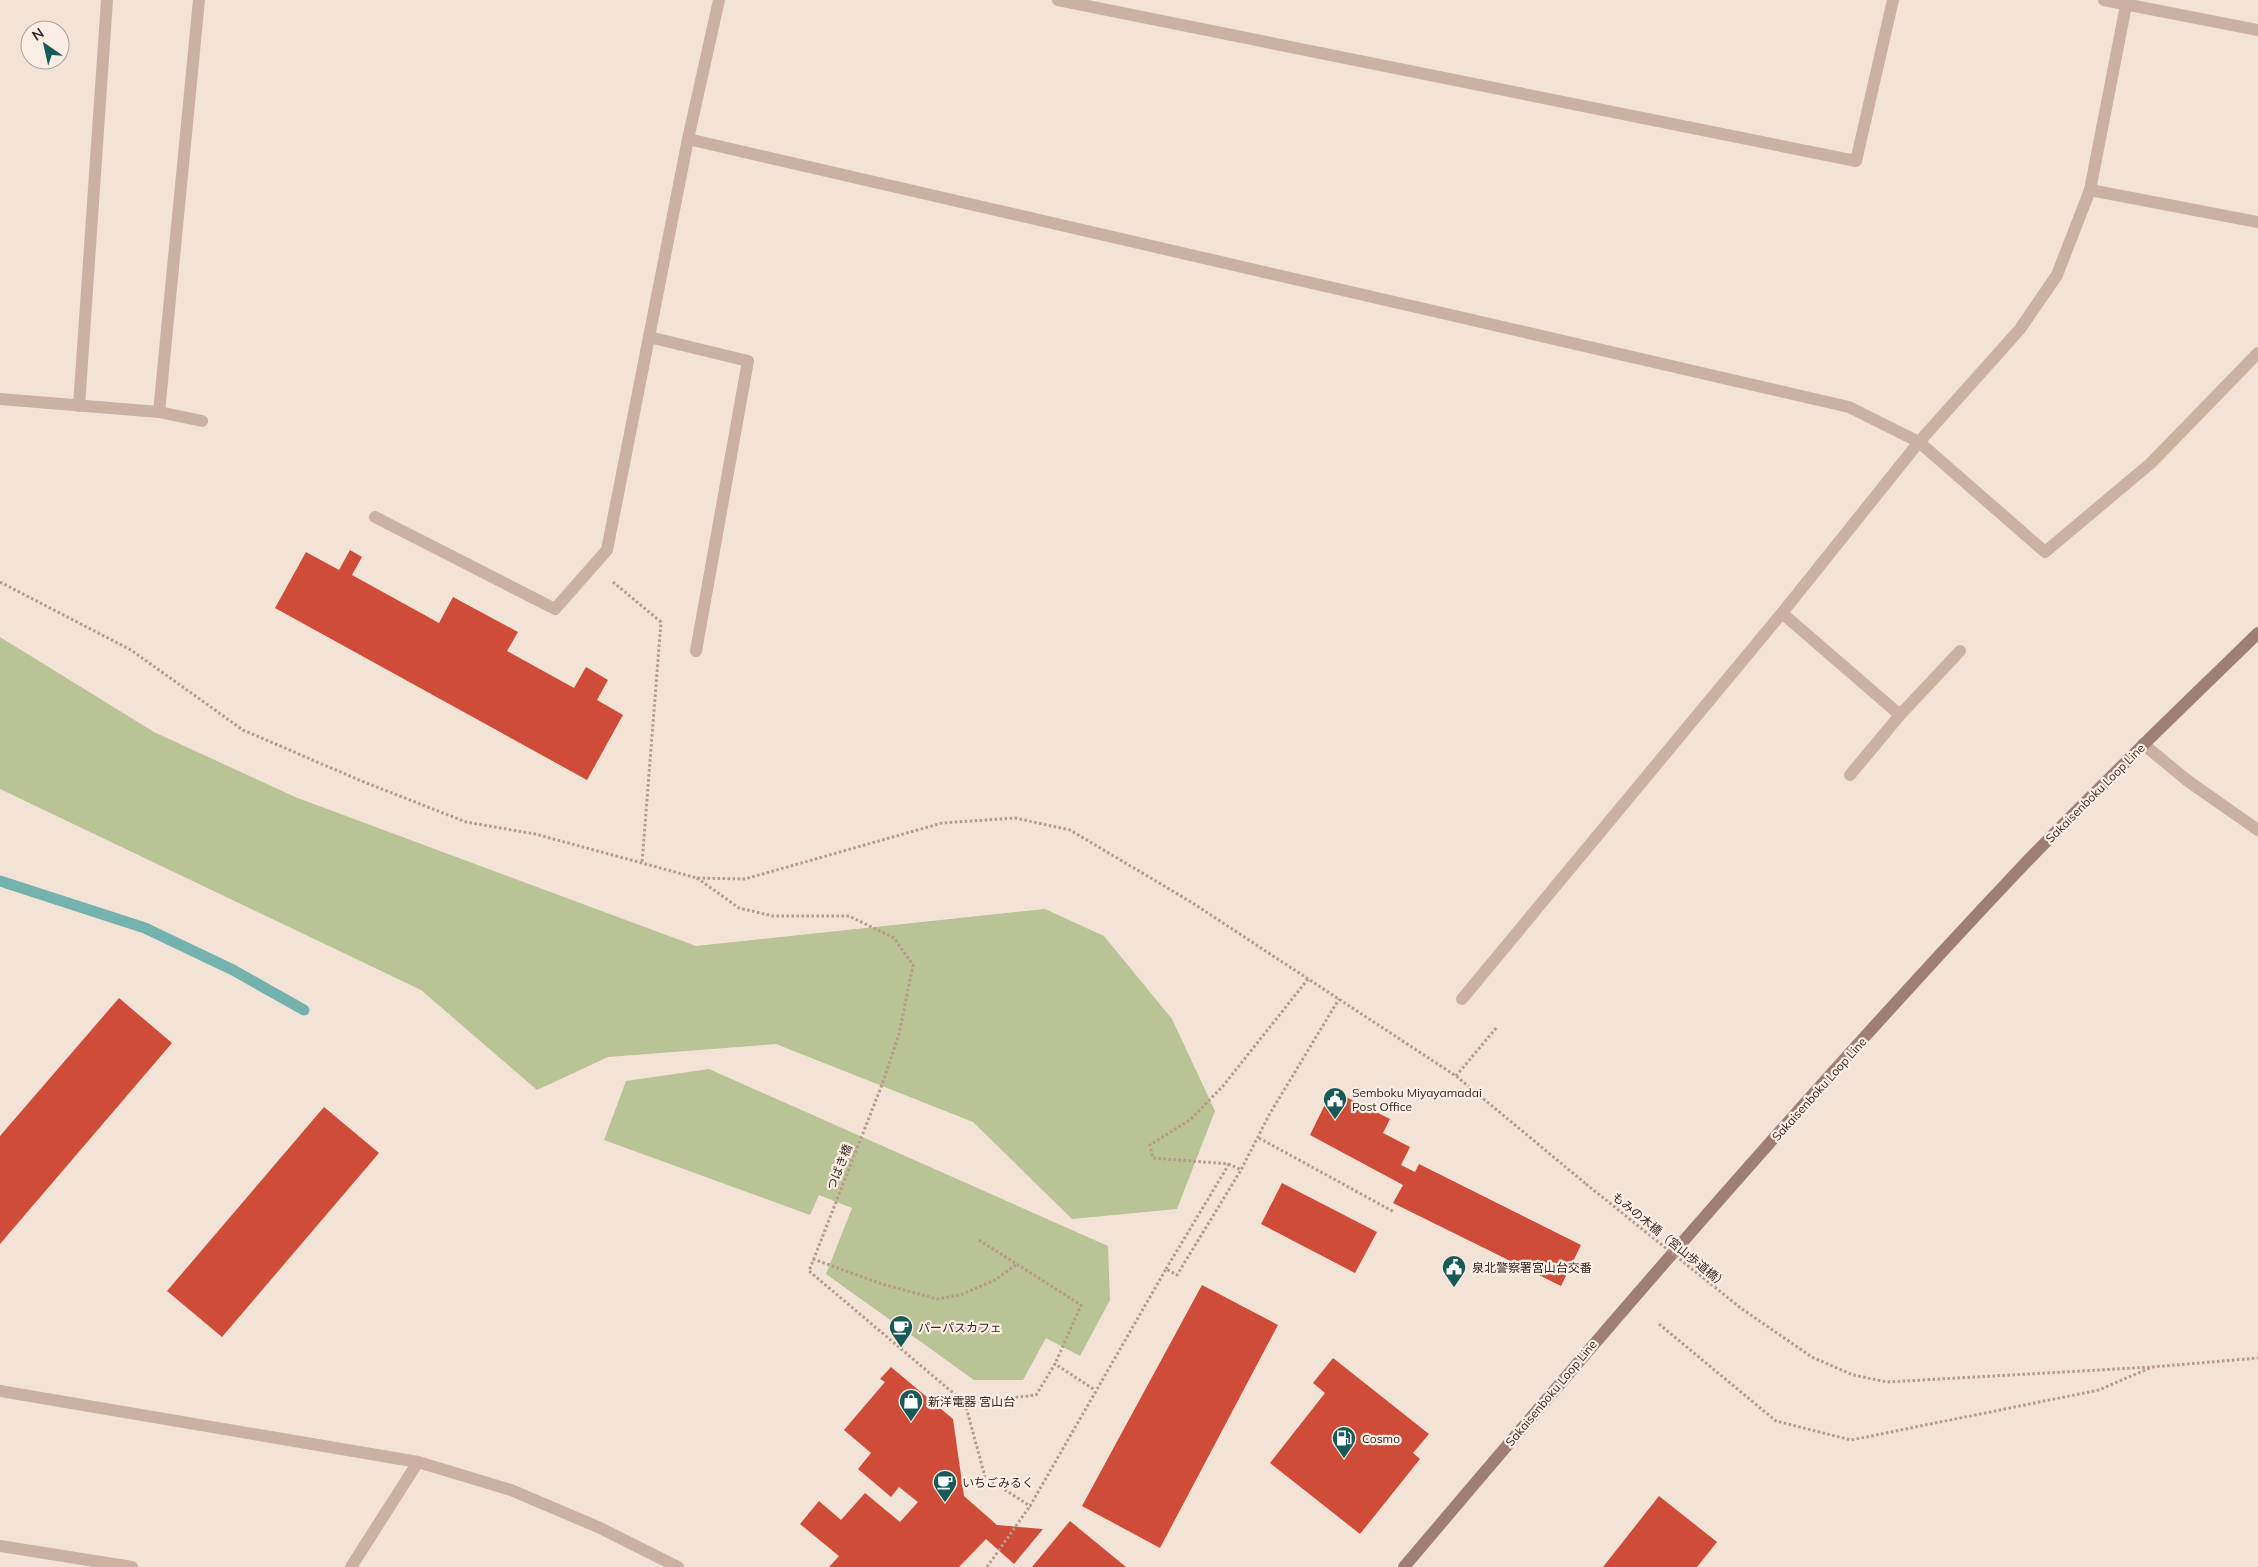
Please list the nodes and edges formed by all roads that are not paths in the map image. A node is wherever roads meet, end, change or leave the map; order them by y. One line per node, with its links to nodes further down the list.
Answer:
1 (107, 0): 15 (street)
2 (199, 0): 16 (street)
3 (719, 0): 9 (street)
4 (1058, 0): 5 (street)
5 (1893, 0)
6 (2104, 0): 7 (street)
7 (2126, 2): 8 (street); 10 (street)
8 (2258, 30)
9 (688, 139): 12 (street); 18 (street)
10 (2090, 190): 11 (street); 18 (street)
11 (2258, 222)
12 (649, 337): 19 (street); 22 (street)
13 (2258, 353): 18 (street)
14 (0, 399): 15 (street)
15 (79, 406): 16 (street)
16 (159, 412): 17 (street)
17 (202, 420)
18 (1919, 442): 20 (street)
19 (375, 517)
20 (1782, 613): 24 (street); 28 (street)
21 (2258, 633): 25 (main road, Sakaisenboku Loop Line)
22 (696, 651)
23 (1960, 651): 24 (street)
24 (1900, 715): 26 (street)
25 (2143, 744): 27 (street); 36 (main road, Sakaisenboku Loop Line)
26 (1850, 775)
27 (2258, 830)
28 (1462, 999)
29 (0, 1392): 30 (street)
30 (418, 1462): 34 (street); 35 (street)
31 (0, 1546): 32 (street)
32 (89, 1563): 33 (street)
33 (132, 1567)
34 (351, 1567)
35 (678, 1567)
36 (1404, 1567)

